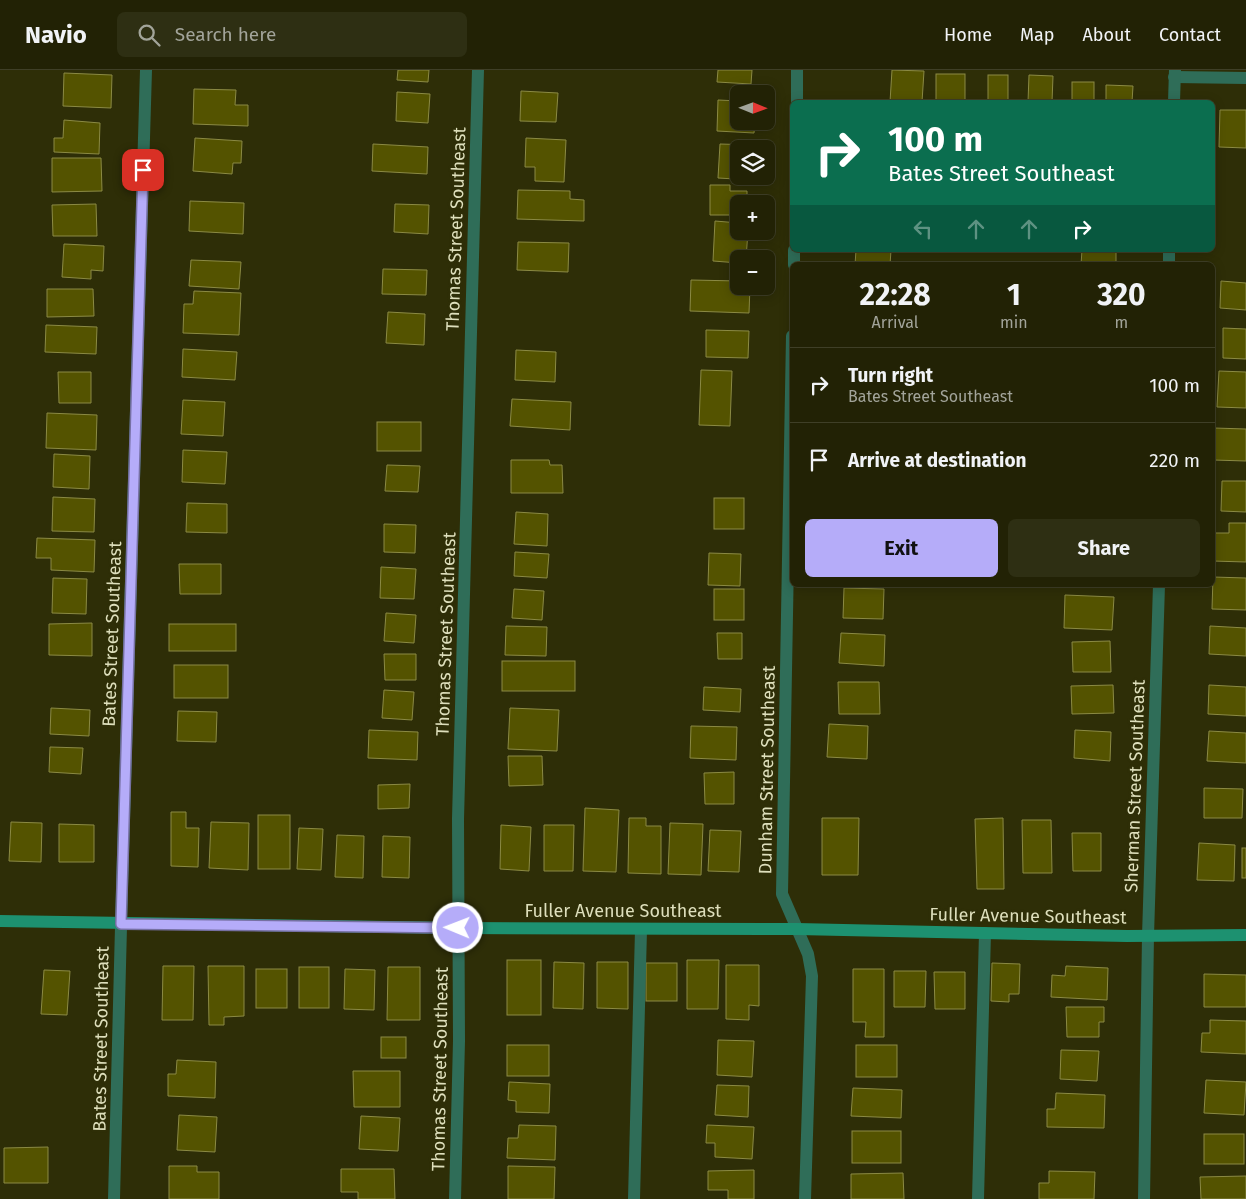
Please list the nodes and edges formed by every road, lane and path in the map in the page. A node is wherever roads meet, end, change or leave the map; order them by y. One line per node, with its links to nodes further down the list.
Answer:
1 (146, 70): 11 (street, Bates Street Southeast)
2 (478, 70): 12 (street, Thomas Street Southeast)
3 (798, 70): 6 (street)
4 (1175, 74): 5 (street); 7 (street)
5 (1246, 78)
6 (797, 100)
7 (1174, 100)
8 (790, 448): 13 (street, Dunham Street Southeast)
9 (1159, 587): 17 (street, Sherman Street Southeast)
10 (0, 921): 11 (main road, Fuller Avenue Southeast)
11 (121, 924): 12 (main road, Fuller Avenue Southeast); 18 (street, Bates Street Southeast)
12 (458, 928): 14 (main road, Fuller Avenue Southeast); 19 (street, Thomas Street Southeast)
13 (797, 929): 14 (main road, Fuller Avenue Southeast); 15 (main road, Fuller Avenue Southeast); 21 (street, Dunham Street Southeast)
14 (641, 930): 20 (street)
15 (984, 933): 17 (main road, Fuller Avenue Southeast); 22 (street)
16 (1246, 935): 17 (main road, Fuller Avenue Southeast)
17 (1148, 936): 23 (street, Sherman Street Southeast)
18 (114, 1199)
19 (455, 1199)
20 (634, 1199)
21 (805, 1199)
22 (978, 1199)
23 (1144, 1199)

